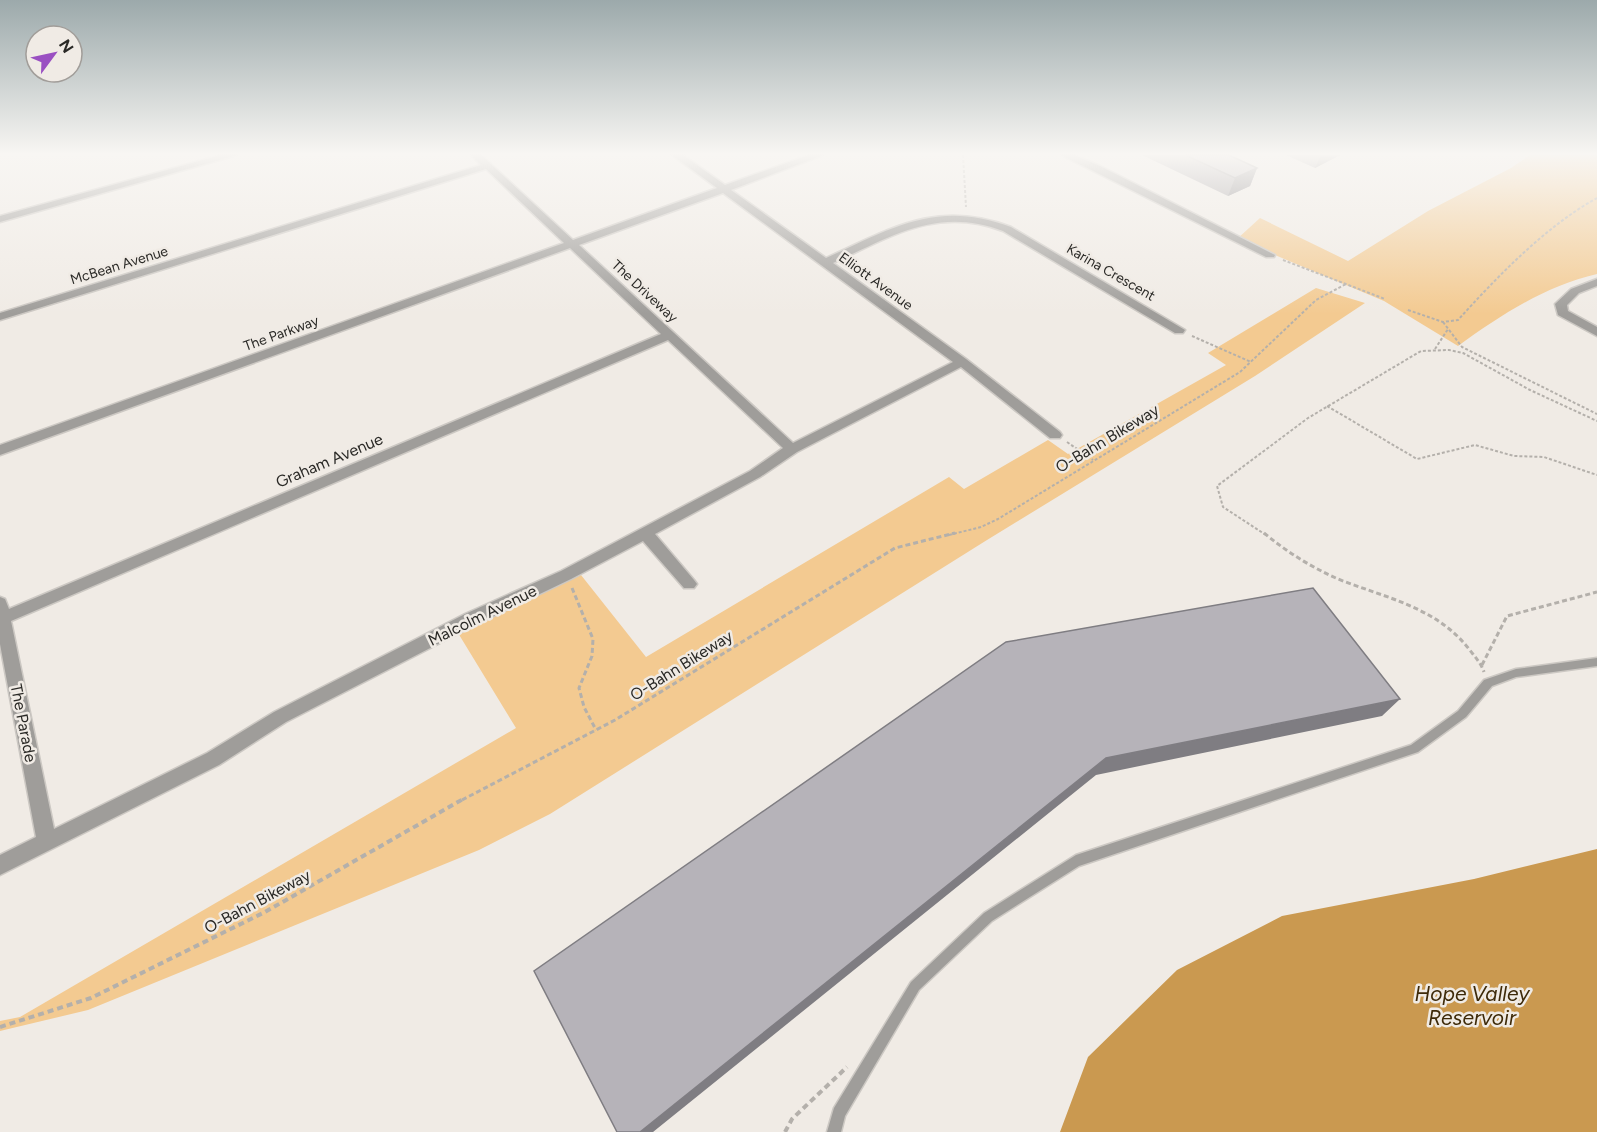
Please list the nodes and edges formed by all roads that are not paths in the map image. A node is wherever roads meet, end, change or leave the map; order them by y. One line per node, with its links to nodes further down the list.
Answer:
1 (41, 208): 7 (street)
2 (350, 208): 12 (street, McBean Avenue)
3 (534, 208): 8 (street, The Driveway)
4 (673, 208): 8 (street, The Parkway)
5 (750, 208): 10 (street, Elliott Avenue)
6 (1176, 208): 9 (street)
7 (0, 219)
8 (573, 244): 15 (street, The Driveway); 19 (street, The Parkway)
9 (1270, 255)
10 (825, 263): 13 (street, Karina Crescent); 16 (street, Elliott Avenue)
11 (1597, 282): 14 (street)
12 (0, 317)
13 (1179, 330)
14 (1597, 332)
15 (669, 335): 18 (street, The Driveway); 22 (street, Graham Avenue)
16 (962, 362): 17 (street, Elliott Avenue); 18 (street, Malcolm Avenue)
17 (1055, 435)
18 (792, 449): 20 (street, Malcolm Avenue)
19 (0, 450)
20 (645, 533): 21 (street); 24 (street, Malcolm Avenue)
21 (689, 584)
22 (2, 610): 24 (street, The Parade)
23 (1597, 662): 26 (lane)
24 (47, 843): 25 (street, Malcolm Avenue)
25 (0, 865)
26 (834, 1132)

